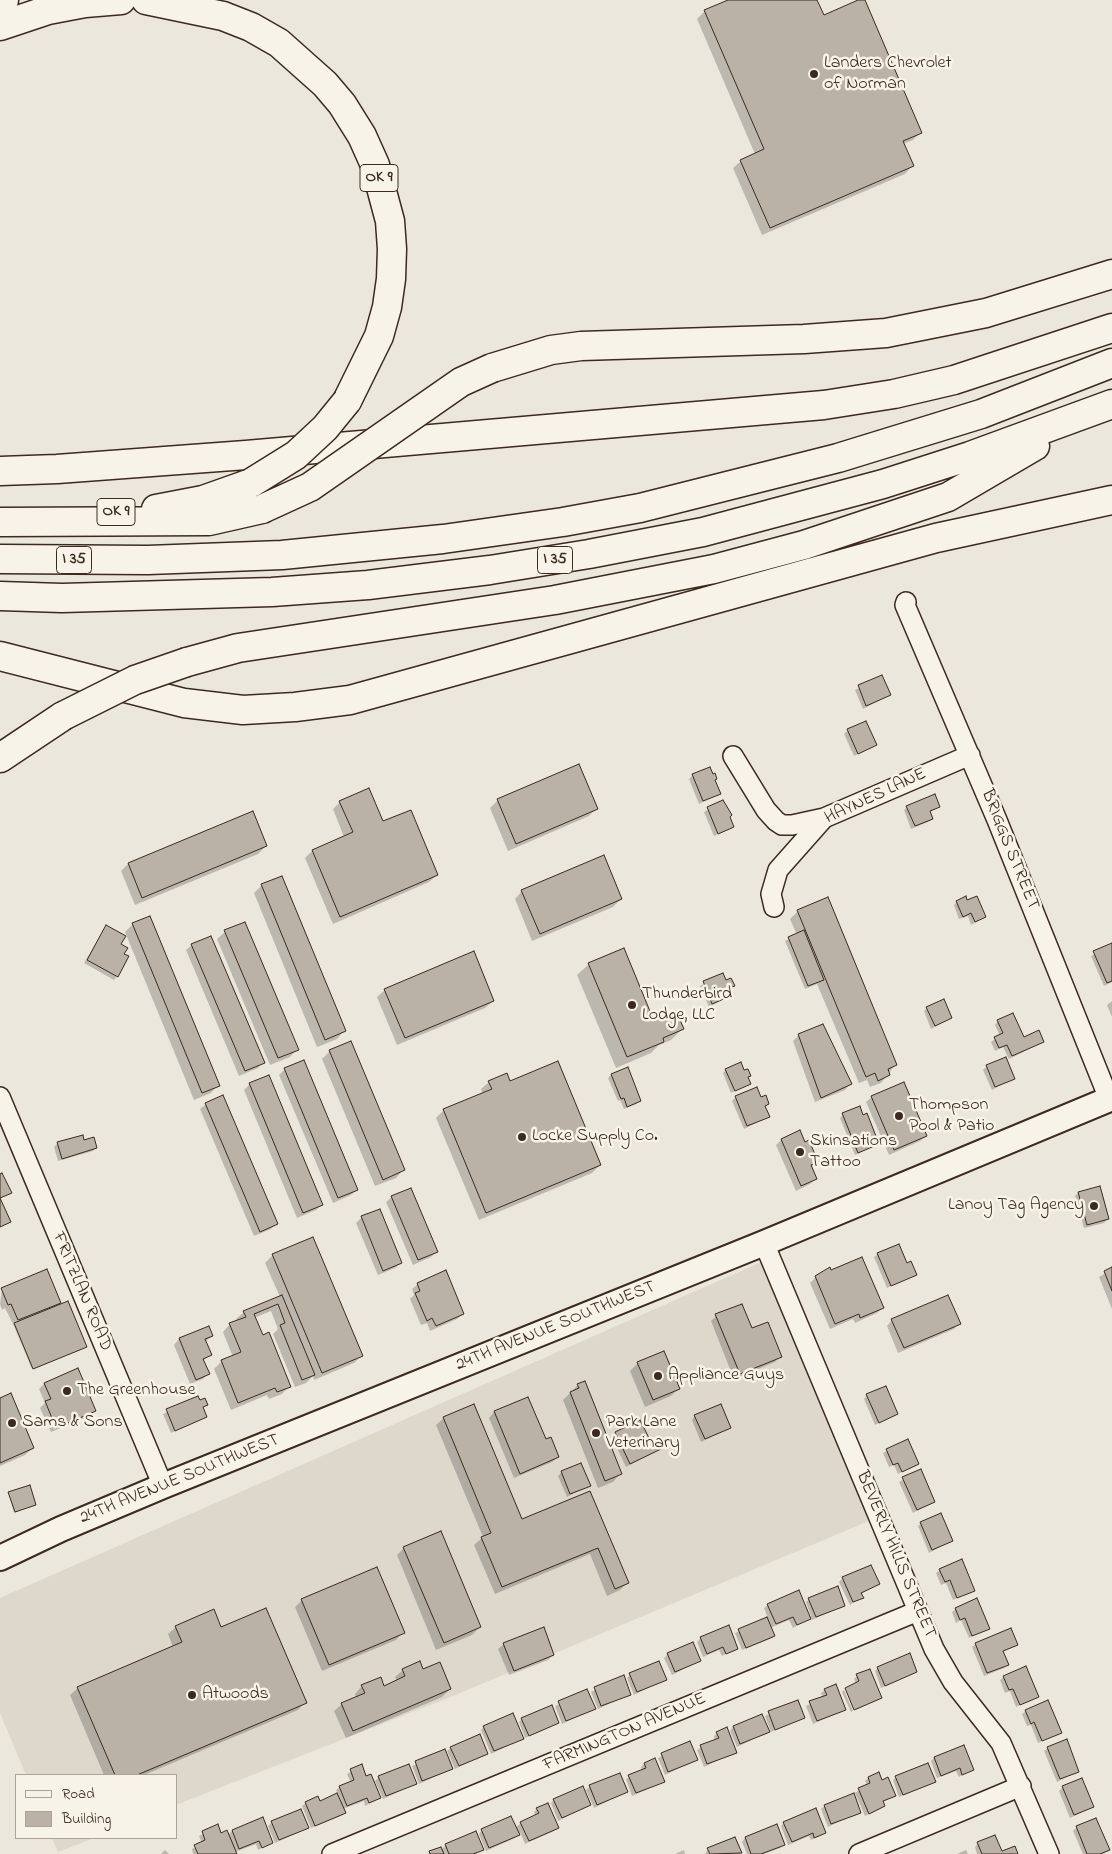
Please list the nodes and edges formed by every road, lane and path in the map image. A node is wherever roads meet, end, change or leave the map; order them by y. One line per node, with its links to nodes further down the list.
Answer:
1 (4, 0): 4 (highway)
2 (121, 0): 5 (highway)
3 (146, 0): 12 (highway, OK 9, bridge)
4 (0, 1)
5 (0, 26)
6 (1111, 273): 12 (highway, bridge)
7 (1112, 328): 10 (highway)
8 (1112, 363): 13 (highway, I 35)
9 (1101, 408): 14 (highway, I 35); 19 (highway, bridge)
10 (0, 471)
11 (1111, 500): 16 (highway)
12 (0, 522)
13 (0, 559)
14 (0, 596)
15 (906, 602): 17 (street, BRIGGS STREET)
16 (0, 656)
17 (970, 755): 20 (street, HAYNES LANE); 23 (street, BRIGGS STREET)
18 (733, 756): 20 (street)
19 (0, 758)
20 (824, 818): 21 (street, HAYNES LANE)
21 (774, 907)
22 (0, 1097): 25 (street, FRITZLAN ROAD)
23 (1111, 1098): 24 (main road, 24TH AVENUE SOUTHWEST)
24 (764, 1242): 25 (main road, 24TH AVENUE SOUTHWEST); 27 (street, BEVERLY HILLS STREET)
25 (163, 1486): 26 (main road, 24TH AVENUE SOUTHWEST)
26 (0, 1558)
27 (918, 1611): 28 (street, BEVERLY HILLS STREET); 29 (street, FARMINGTON AVENUE)
28 (1021, 1786): 30 (street); 31 (street, BEVERLY HILLS STREET)
29 (332, 1854)
30 (859, 1854)
31 (1049, 1854)

